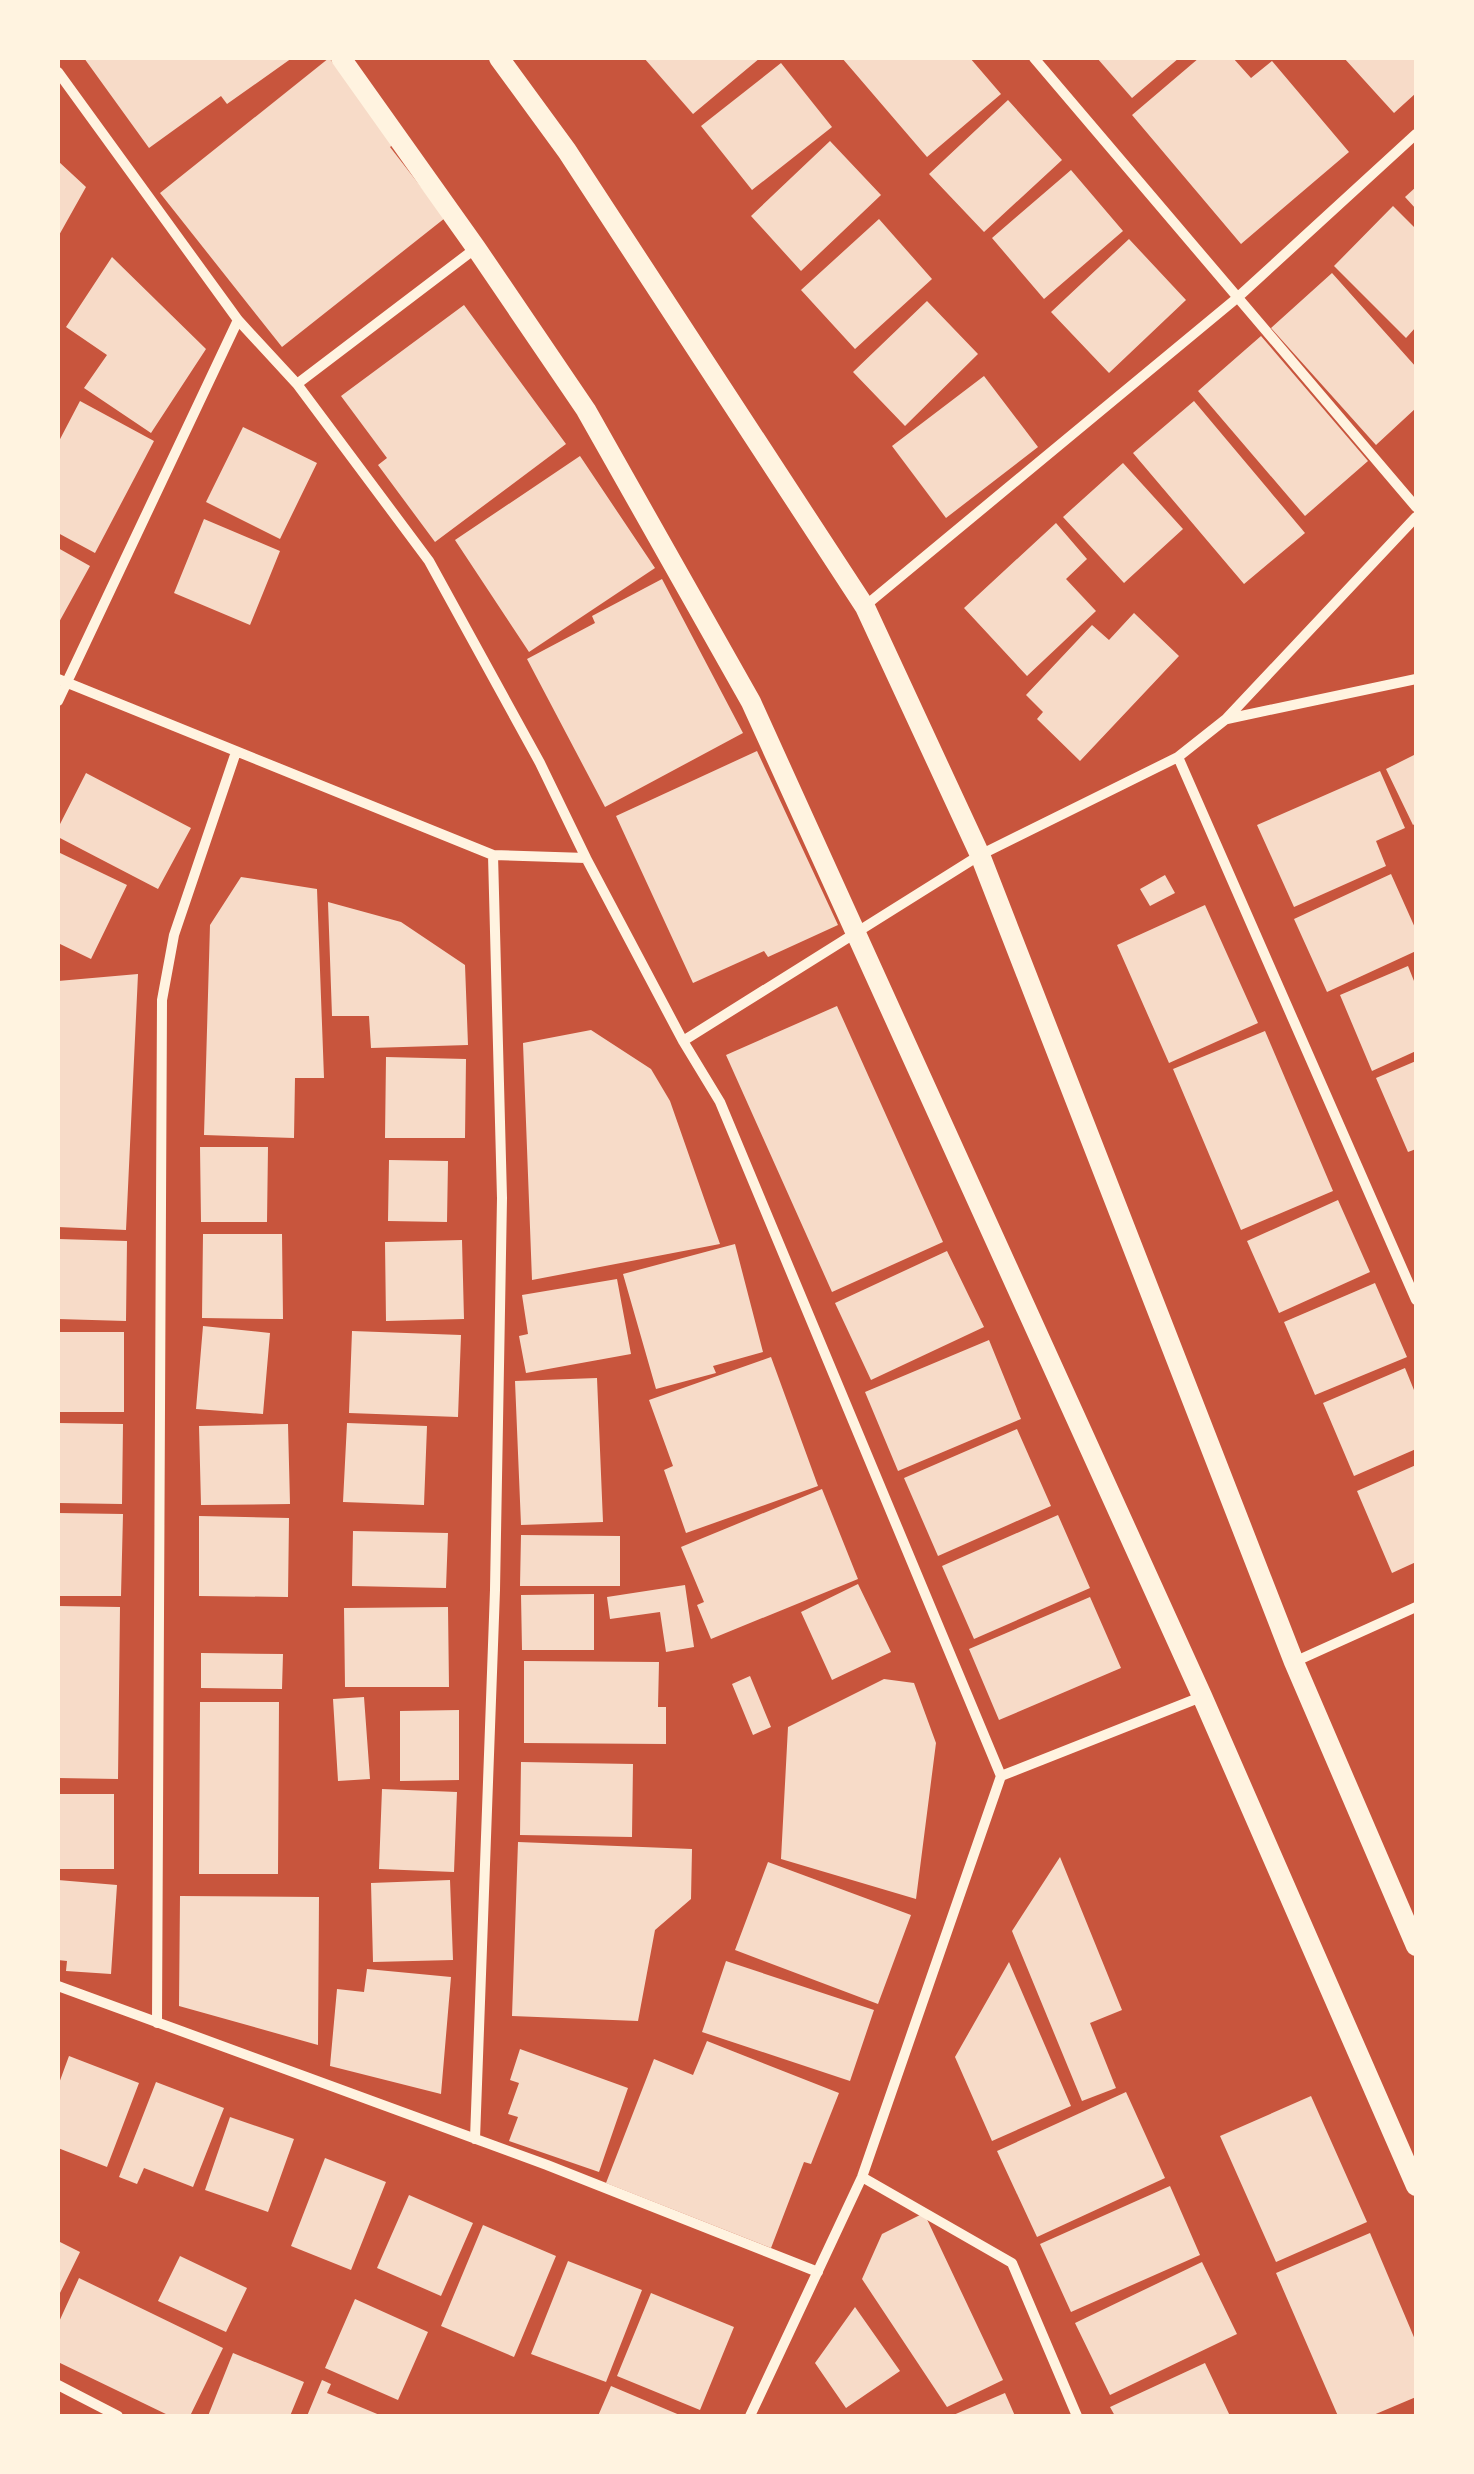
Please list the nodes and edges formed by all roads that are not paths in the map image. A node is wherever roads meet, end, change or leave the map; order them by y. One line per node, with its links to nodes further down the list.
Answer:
1 (342, 58): 6 (main road)
2 (499, 58): 12 (main road)
3 (1034, 58): 7 (street)
4 (58, 72): 8 (street)
5 (1416, 134): 7 (street)
6 (476, 248): 9 (street); 22 (main road)
7 (1237, 298): 10 (street); 12 (street)
8 (238, 320): 9 (street); 14 (street)
9 (297, 384): 21 (street)
10 (1416, 507)
11 (1416, 517): 16 (street)
12 (864, 607): 20 (main road)
13 (1416, 679): 16 (street)
14 (62, 682): 15 (street); 17 (street)
15 (58, 701)
16 (1226, 719): 18 (street)
17 (236, 752): 19 (street); 31 (street)
18 (1178, 757): 20 (street); 24 (street)
19 (493, 855): 21 (street); 32 (street)
20 (980, 855): 22 (street); 26 (main road)
21 (586, 858): 23 (street)
22 (856, 932): 23 (street); 27 (main road)
23 (682, 1041): 28 (street)
24 (1416, 1300)
25 (1416, 1607): 26 (street)
26 (1294, 1662): 29 (main road)
27 (1202, 1696): 28 (street); 34 (main road)
28 (1002, 1776): 33 (street)
29 (1416, 1946)
30 (58, 1986): 31 (street)
31 (158, 2022): 32 (street)
32 (476, 2139): 35 (street)
33 (862, 2177): 35 (street); 39 (street)
34 (1416, 2186)
35 (818, 2272): 38 (street)
36 (58, 2385): 37 (street)
37 (118, 2416)
38 (750, 2416)
39 (1077, 2416)

